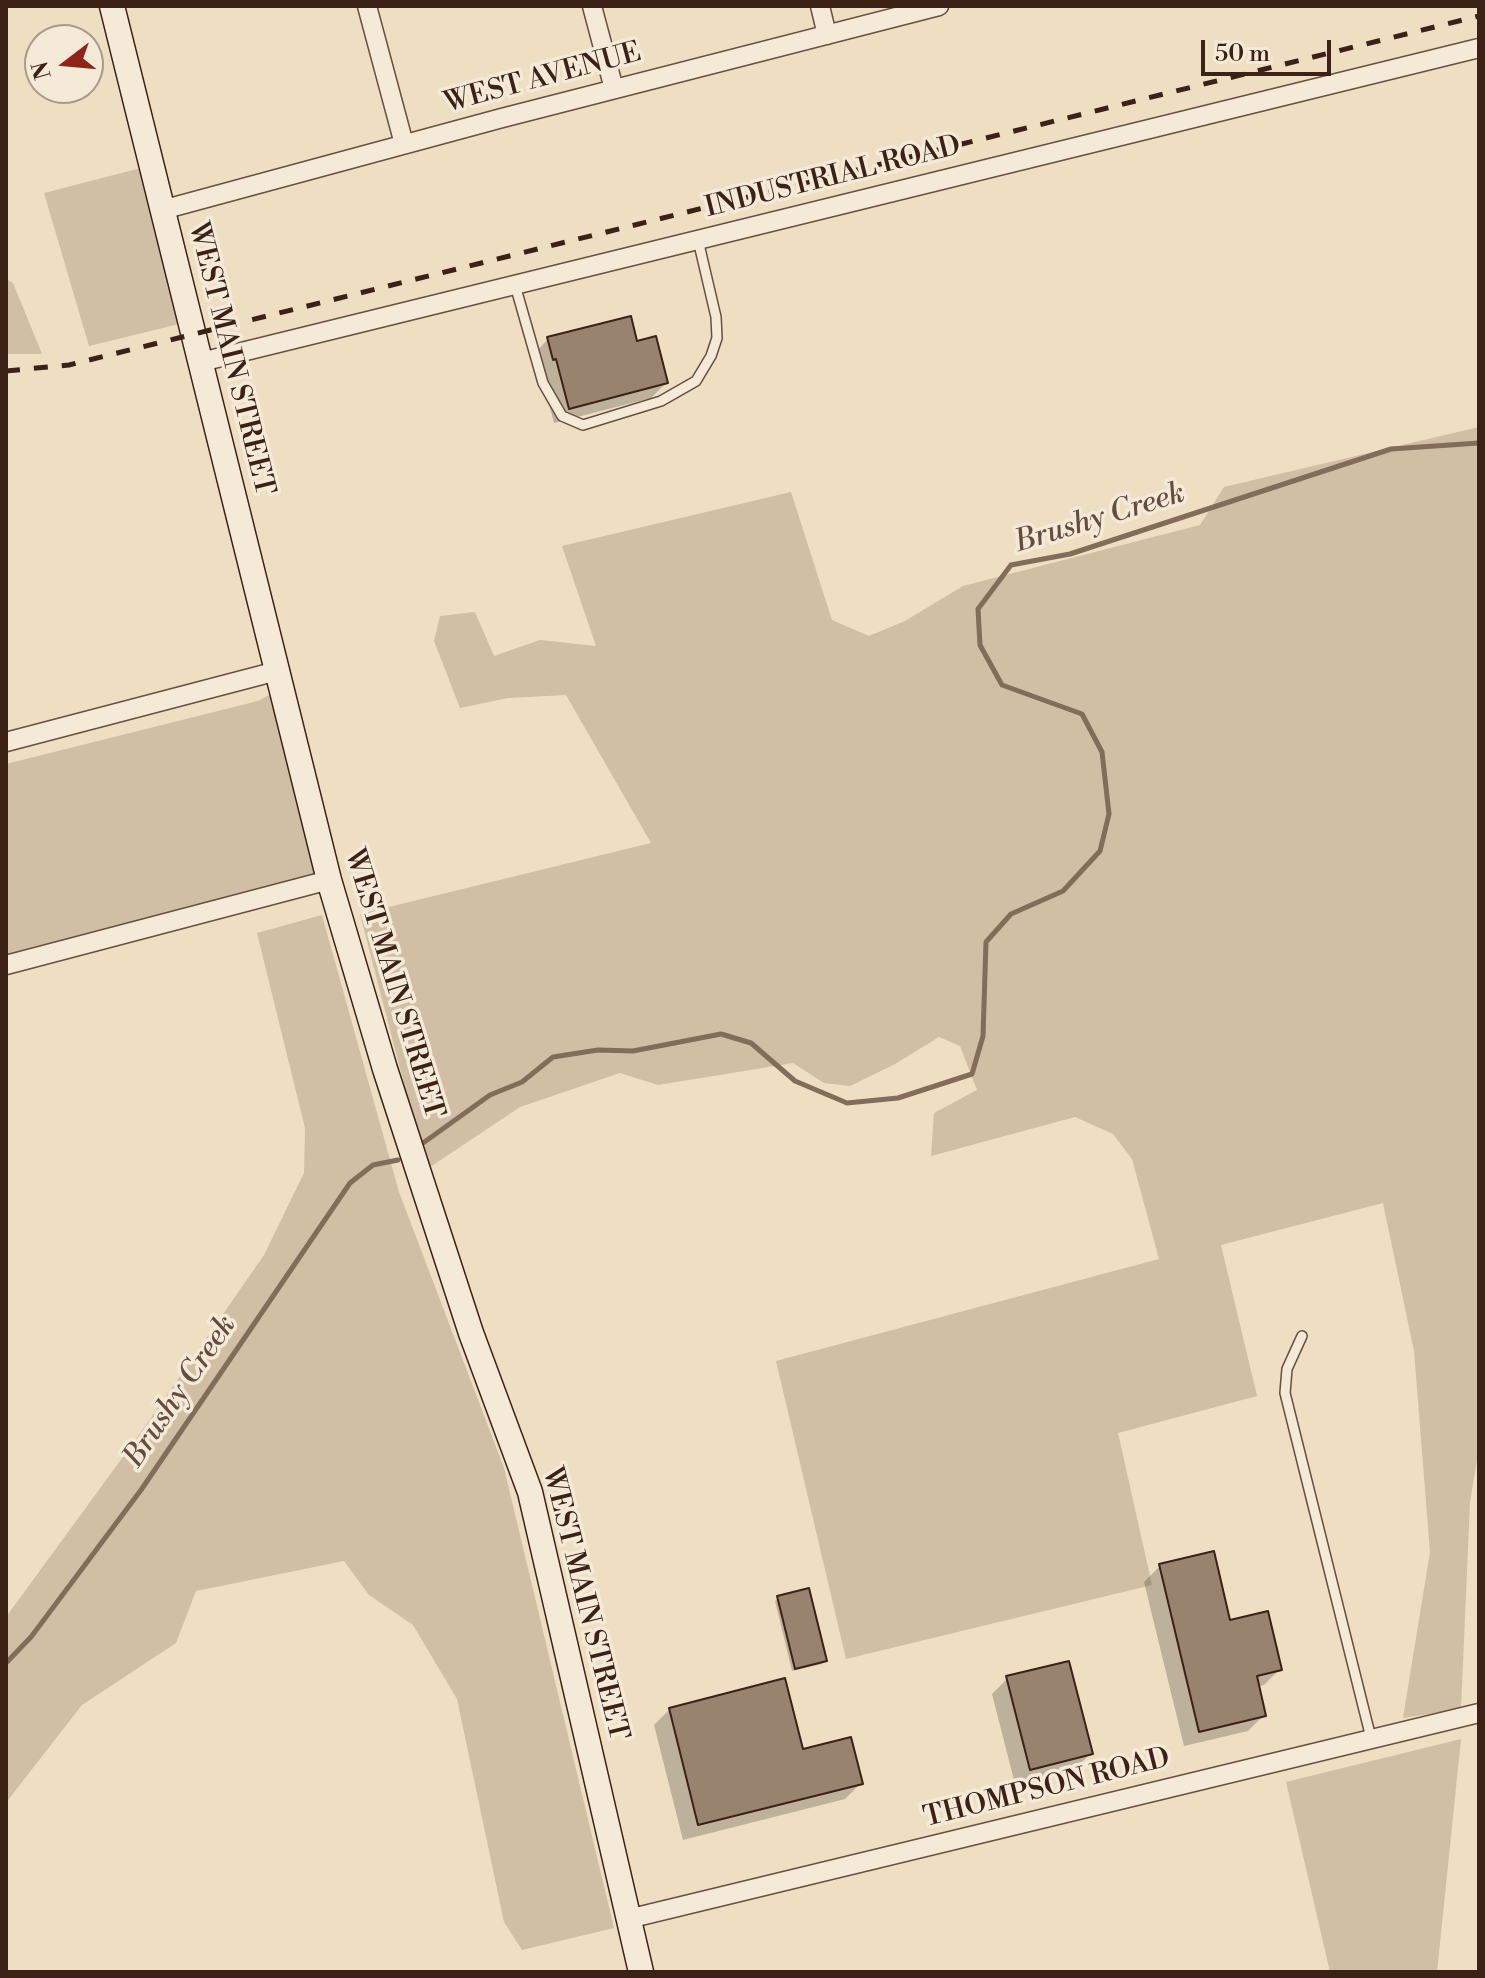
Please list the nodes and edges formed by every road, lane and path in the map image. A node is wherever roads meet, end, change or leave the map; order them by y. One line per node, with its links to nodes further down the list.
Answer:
1 (112, 6): 10 (main road, WEST MAIN STREET)
2 (367, 6): 9 (street)
3 (592, 6): 8 (street)
4 (820, 6): 6 (street)
5 (939, 6): 6 (street, WEST AVENUE)
6 (827, 35): 8 (street, WEST AVENUE)
7 (1479, 48): 11 (street, INDUSTRIAL ROAD)
8 (614, 89): 9 (street, WEST AVENUE)
9 (404, 144): 10 (street, WEST AVENUE)
10 (162, 210): 13 (main road, WEST MAIN STREET)
11 (698, 240): 12 (street, INDUSTRIAL ROAD); 12 (lane)
12 (515, 285): 13 (street, INDUSTRIAL ROAD)
13 (201, 362): 14 (main road, WEST MAIN STREET)
14 (277, 671): 15 (street); 16 (main road, WEST MAIN STREET)
15 (6, 742)
16 (329, 880): 17 (street); 21 (main road, WEST MAIN STREET)
17 (6, 965)
18 (1302, 1336): 20 (lane)
19 (1479, 1713): 20 (street, THOMPSON ROAD)
20 (1371, 1738): 21 (street, THOMPSON ROAD)
21 (628, 1919): 22 (main road, WEST MAIN STREET)
22 (641, 1972)

